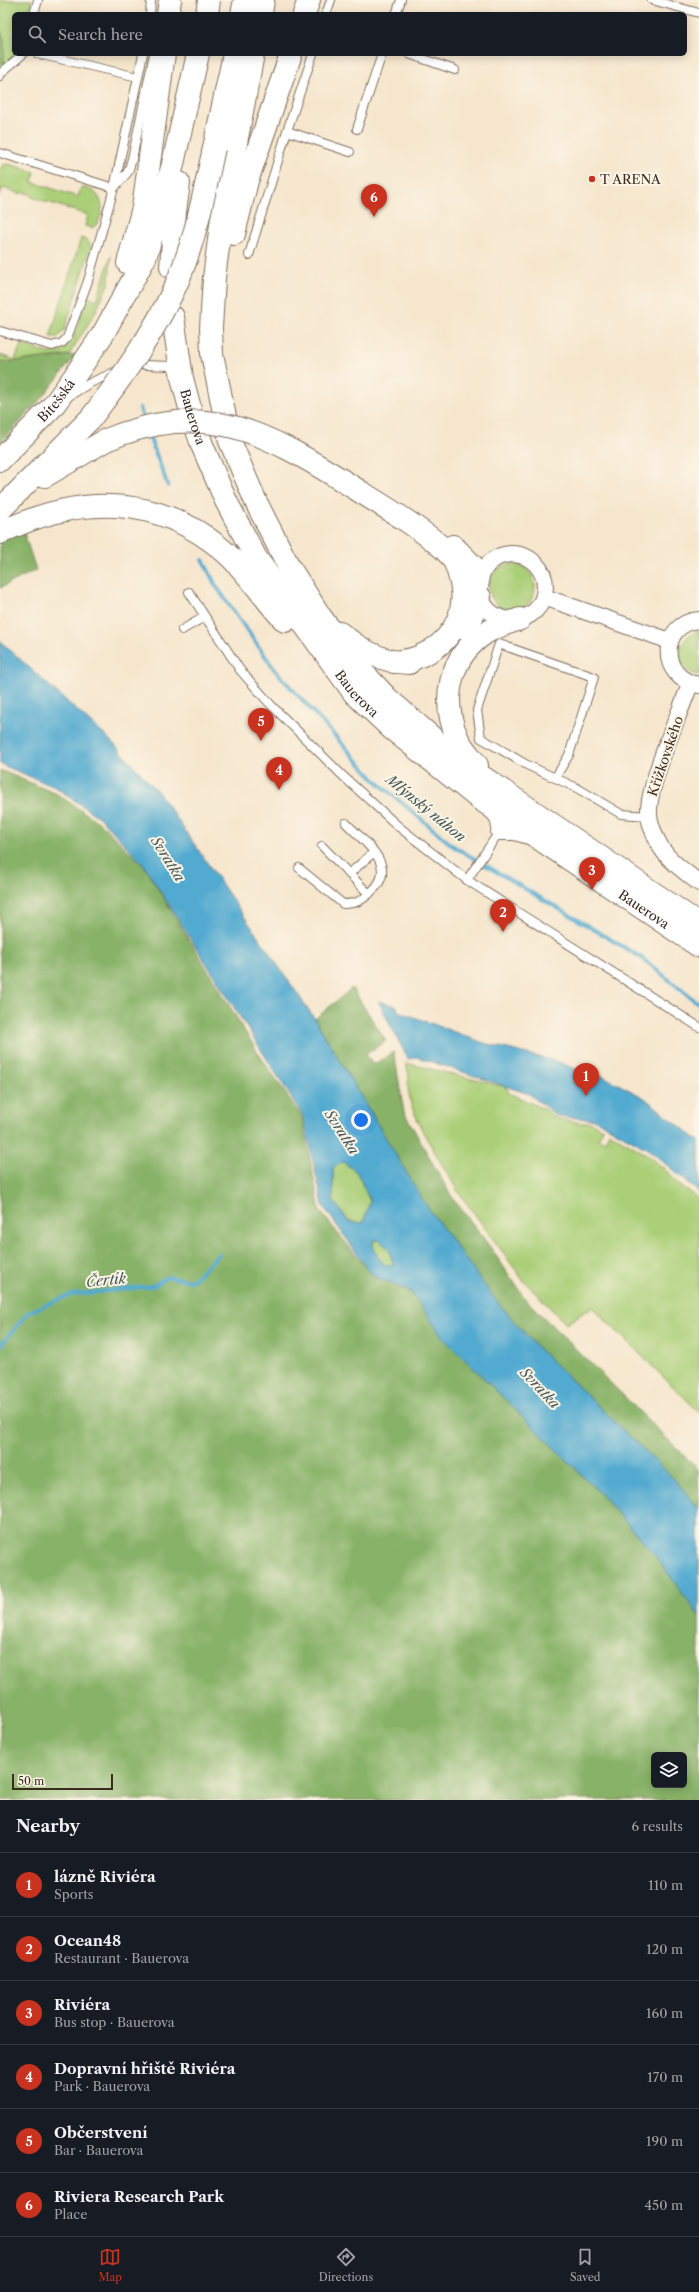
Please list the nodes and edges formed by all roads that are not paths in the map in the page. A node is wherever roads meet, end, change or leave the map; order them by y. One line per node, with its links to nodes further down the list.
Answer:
1 (38, 0): 11 (lane)
2 (151, 0): 12 (lane)
3 (170, 0): 13 (highway)
4 (209, 0): 14 (highway)
5 (245, 0): 15 (highway)
6 (263, 0): 16 (highway)
7 (309, 0): 17 (highway)
8 (331, 0): 18 (lane)
9 (401, 0): 19 (lane)
10 (652, 0): 20 (lane)
11 (35, 12)
12 (150, 12)
13 (168, 12)
14 (207, 12)
15 (242, 12)
16 (260, 12)
17 (305, 12)
18 (327, 12)
19 (397, 12)
20 (699, 13)
21 (20, 56): 35 (lane)
22 (47, 56): 36 (lane)
23 (143, 56): 36 (lane)
24 (154, 56): 39 (lane)
25 (164, 56): 39 (highway)
26 (200, 56): 44 (highway)
27 (200, 56): 47 (highway)
28 (234, 56): 54 (highway, bridge)
29 (253, 56): 51 (highway)
30 (290, 56): 51 (highway)
31 (312, 56): 38 (lane)
32 (381, 56): 37 (lane)
33 (415, 56): 34 (lane)
34 (455, 70)
35 (0, 76)
36 (138, 77): 42 (lane)
37 (357, 129)
38 (287, 131): 40 (lane); 43 (lane)
39 (144, 147): 42 (lane); 47 (highway)
40 (350, 152)
41 (0, 153): 42 (lane)
42 (114, 188): 46 (lane)
43 (249, 255)
44 (171, 267)
45 (173, 317): 50 (highway, Bauerova)
46 (0, 331)
47 (103, 334): 52 (highway, Bítešská)
48 (145, 365): 50 (lane)
49 (122, 369): 52 (lane)
50 (182, 378): 68 (highway, Bauerova)
51 (220, 395): 60 (highway)
52 (53, 406): 53 (highway, Bítešská)
53 (0, 460)
54 (2, 508): 55 (highway, bridge)
55 (400, 518): 57 (highway); 66 (highway)
56 (0, 533): 68 (highway)
57 (479, 590): 59 (street); 62 (street); 66 (highway)
58 (189, 592): 61 (lane)
59 (544, 596): 62 (street); 65 (street)
60 (320, 616): 66 (highway); 70 (highway)
61 (204, 617): 64 (lane); 79 (lane)
62 (520, 619): 70 (highway)
63 (699, 620): 65 (street)
64 (182, 630)
65 (670, 641): 67 (street)
66 (394, 662)
67 (694, 684): 71 (street, Křížkovského)
68 (354, 693): 70 (highway, Bauerova)
69 (556, 778): 69 (lane); 71 (lane)
70 (483, 790): 73 (street); 74 (highway, Bauerova); 82 (highway)
71 (649, 816): 80 (street, Křížkovského)
72 (346, 823): 76 (lane)
73 (499, 832): 74 (street); 79 (lane)
74 (547, 843): 83 (highway, Bauerova)
75 (322, 846): 78 (lane)
76 (374, 852): 78 (lane); 81 (lane)
77 (299, 868): 81 (lane)
78 (349, 874): 81 (lane)
79 (467, 880): 84 (lane)
80 (699, 883)
81 (368, 894)
82 (699, 924)
83 (699, 946)
84 (699, 1027)

